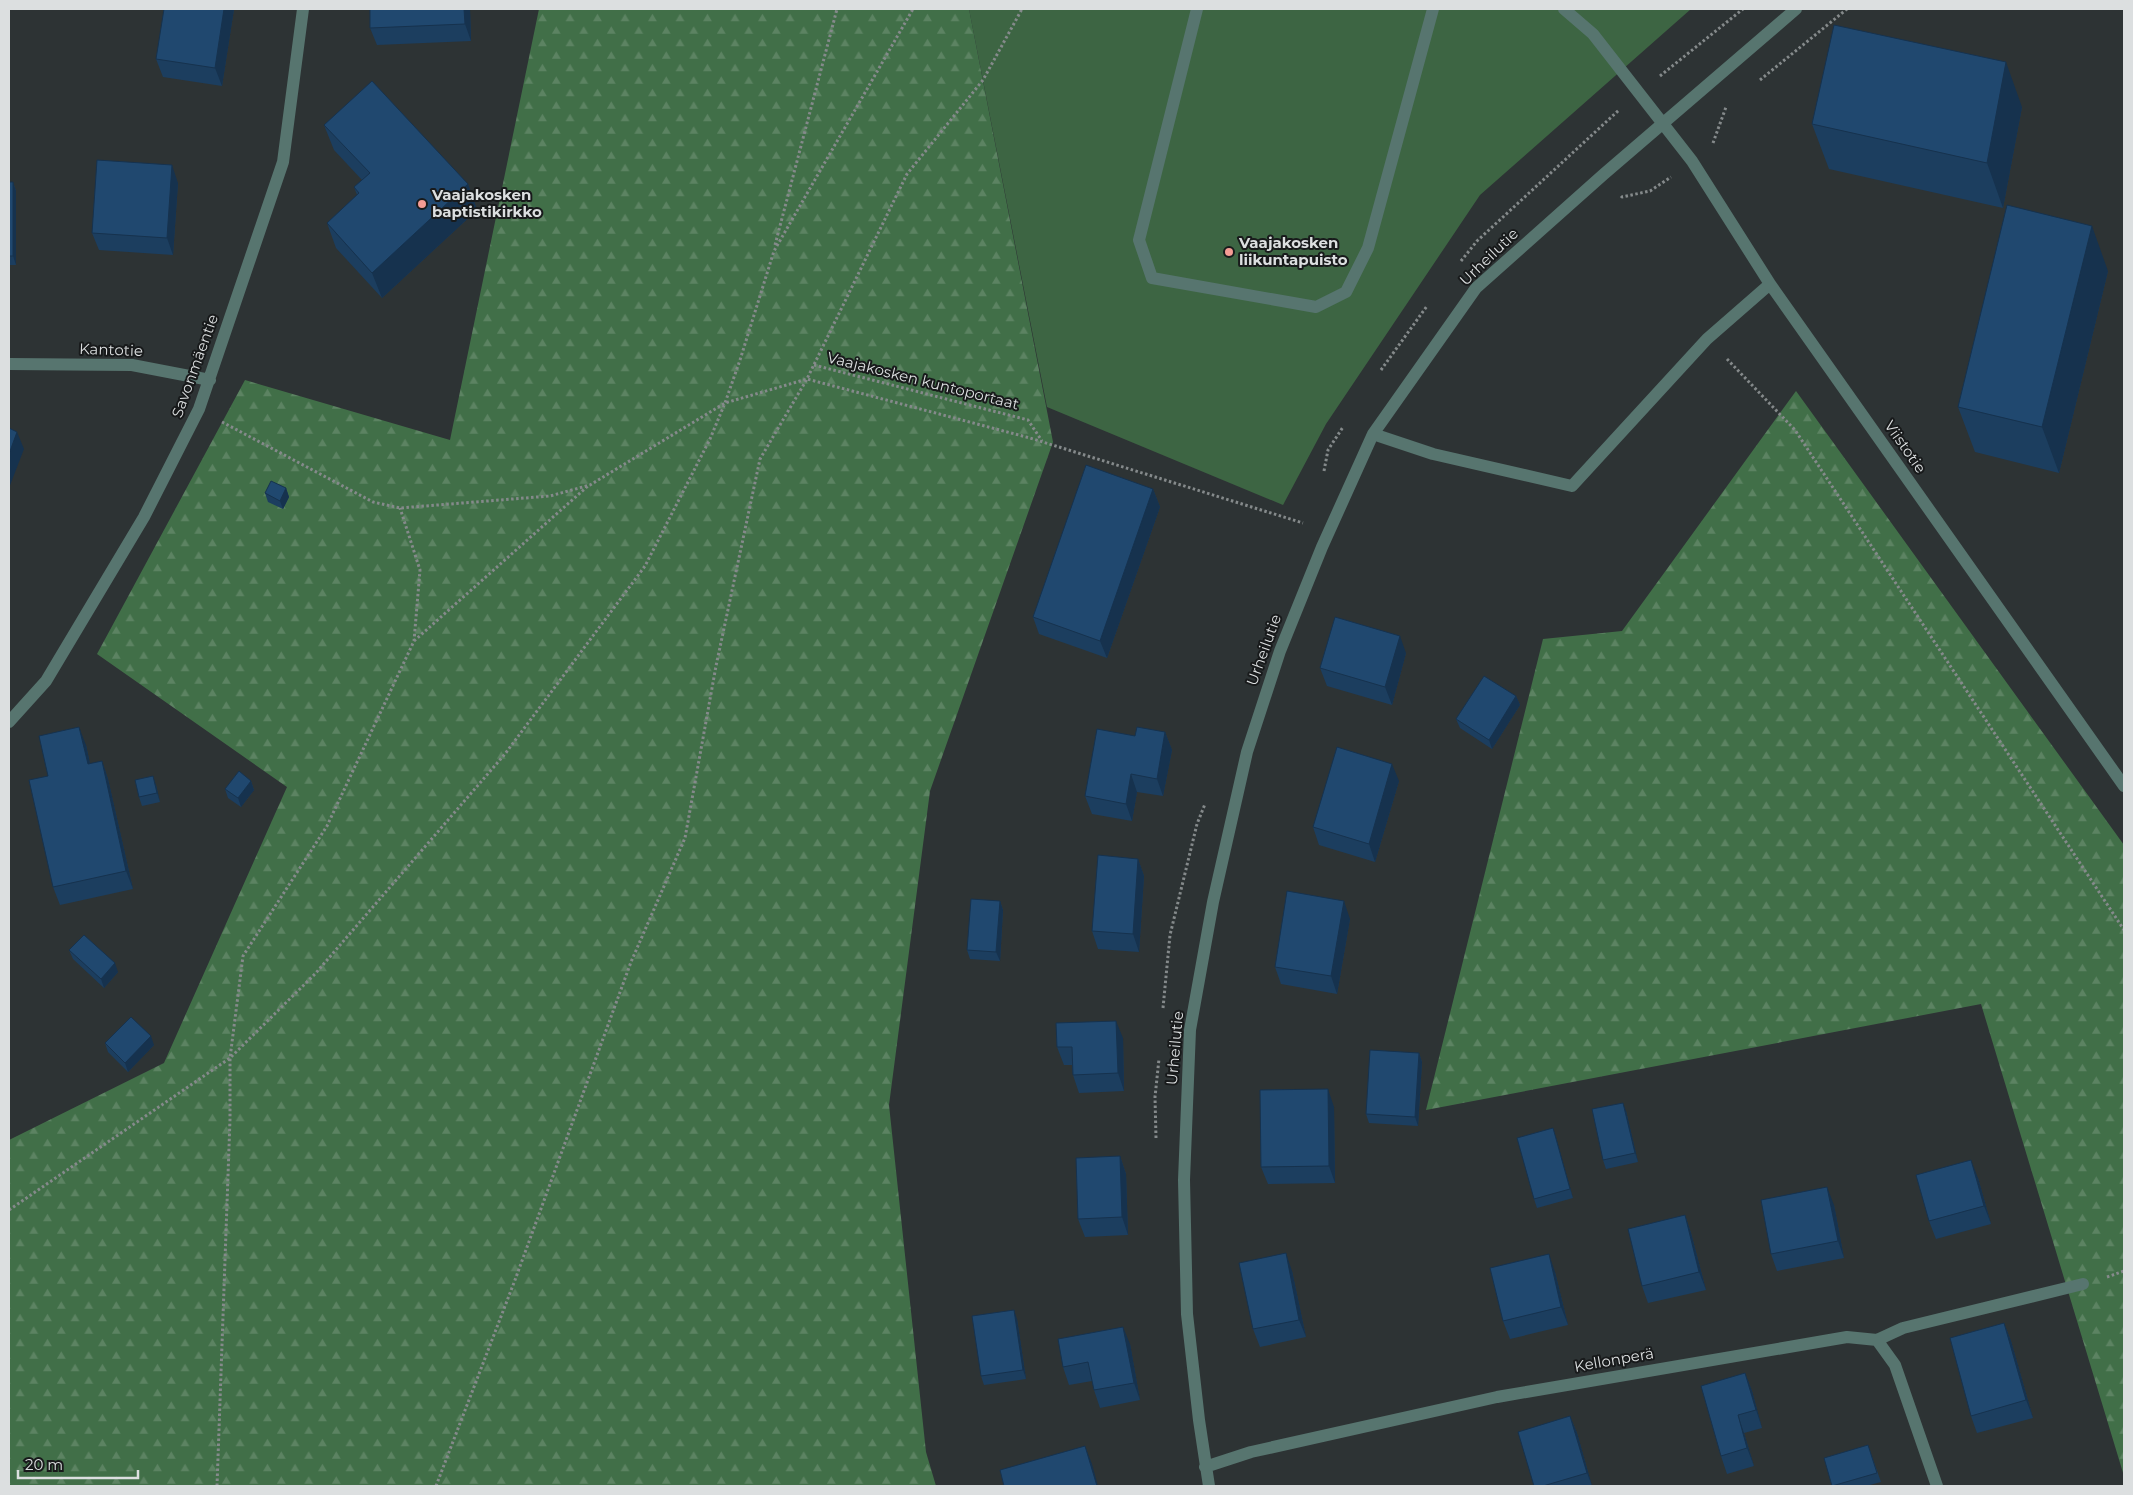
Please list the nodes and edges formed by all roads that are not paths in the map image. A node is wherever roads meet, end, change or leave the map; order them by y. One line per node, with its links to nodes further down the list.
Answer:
1 (303, 9): 9 (street, Savonmäentie)
2 (1197, 9): 3 (street)
3 (1433, 9)
4 (1564, 9): 6 (street, Viistotie)
5 (1796, 9): 6 (street, Urheilutie)
6 (1662, 123): 7 (street, Viistotie); 10 (street, Urheilutie)
7 (1770, 284): 10 (street); 12 (street, Viistotie)
8 (9, 364): 9 (street, Kantotie)
9 (210, 380): 11 (street, Savonmäentie)
10 (1373, 434): 15 (street, Urheilutie)
11 (9, 722)
12 (2124, 786)
13 (2083, 1284): 14 (street)
14 (1877, 1340): 15 (street, Kellonperä); 17 (street)
15 (1205, 1467): 16 (street, Urheilutie)
16 (1209, 1486)
17 (1937, 1486)

